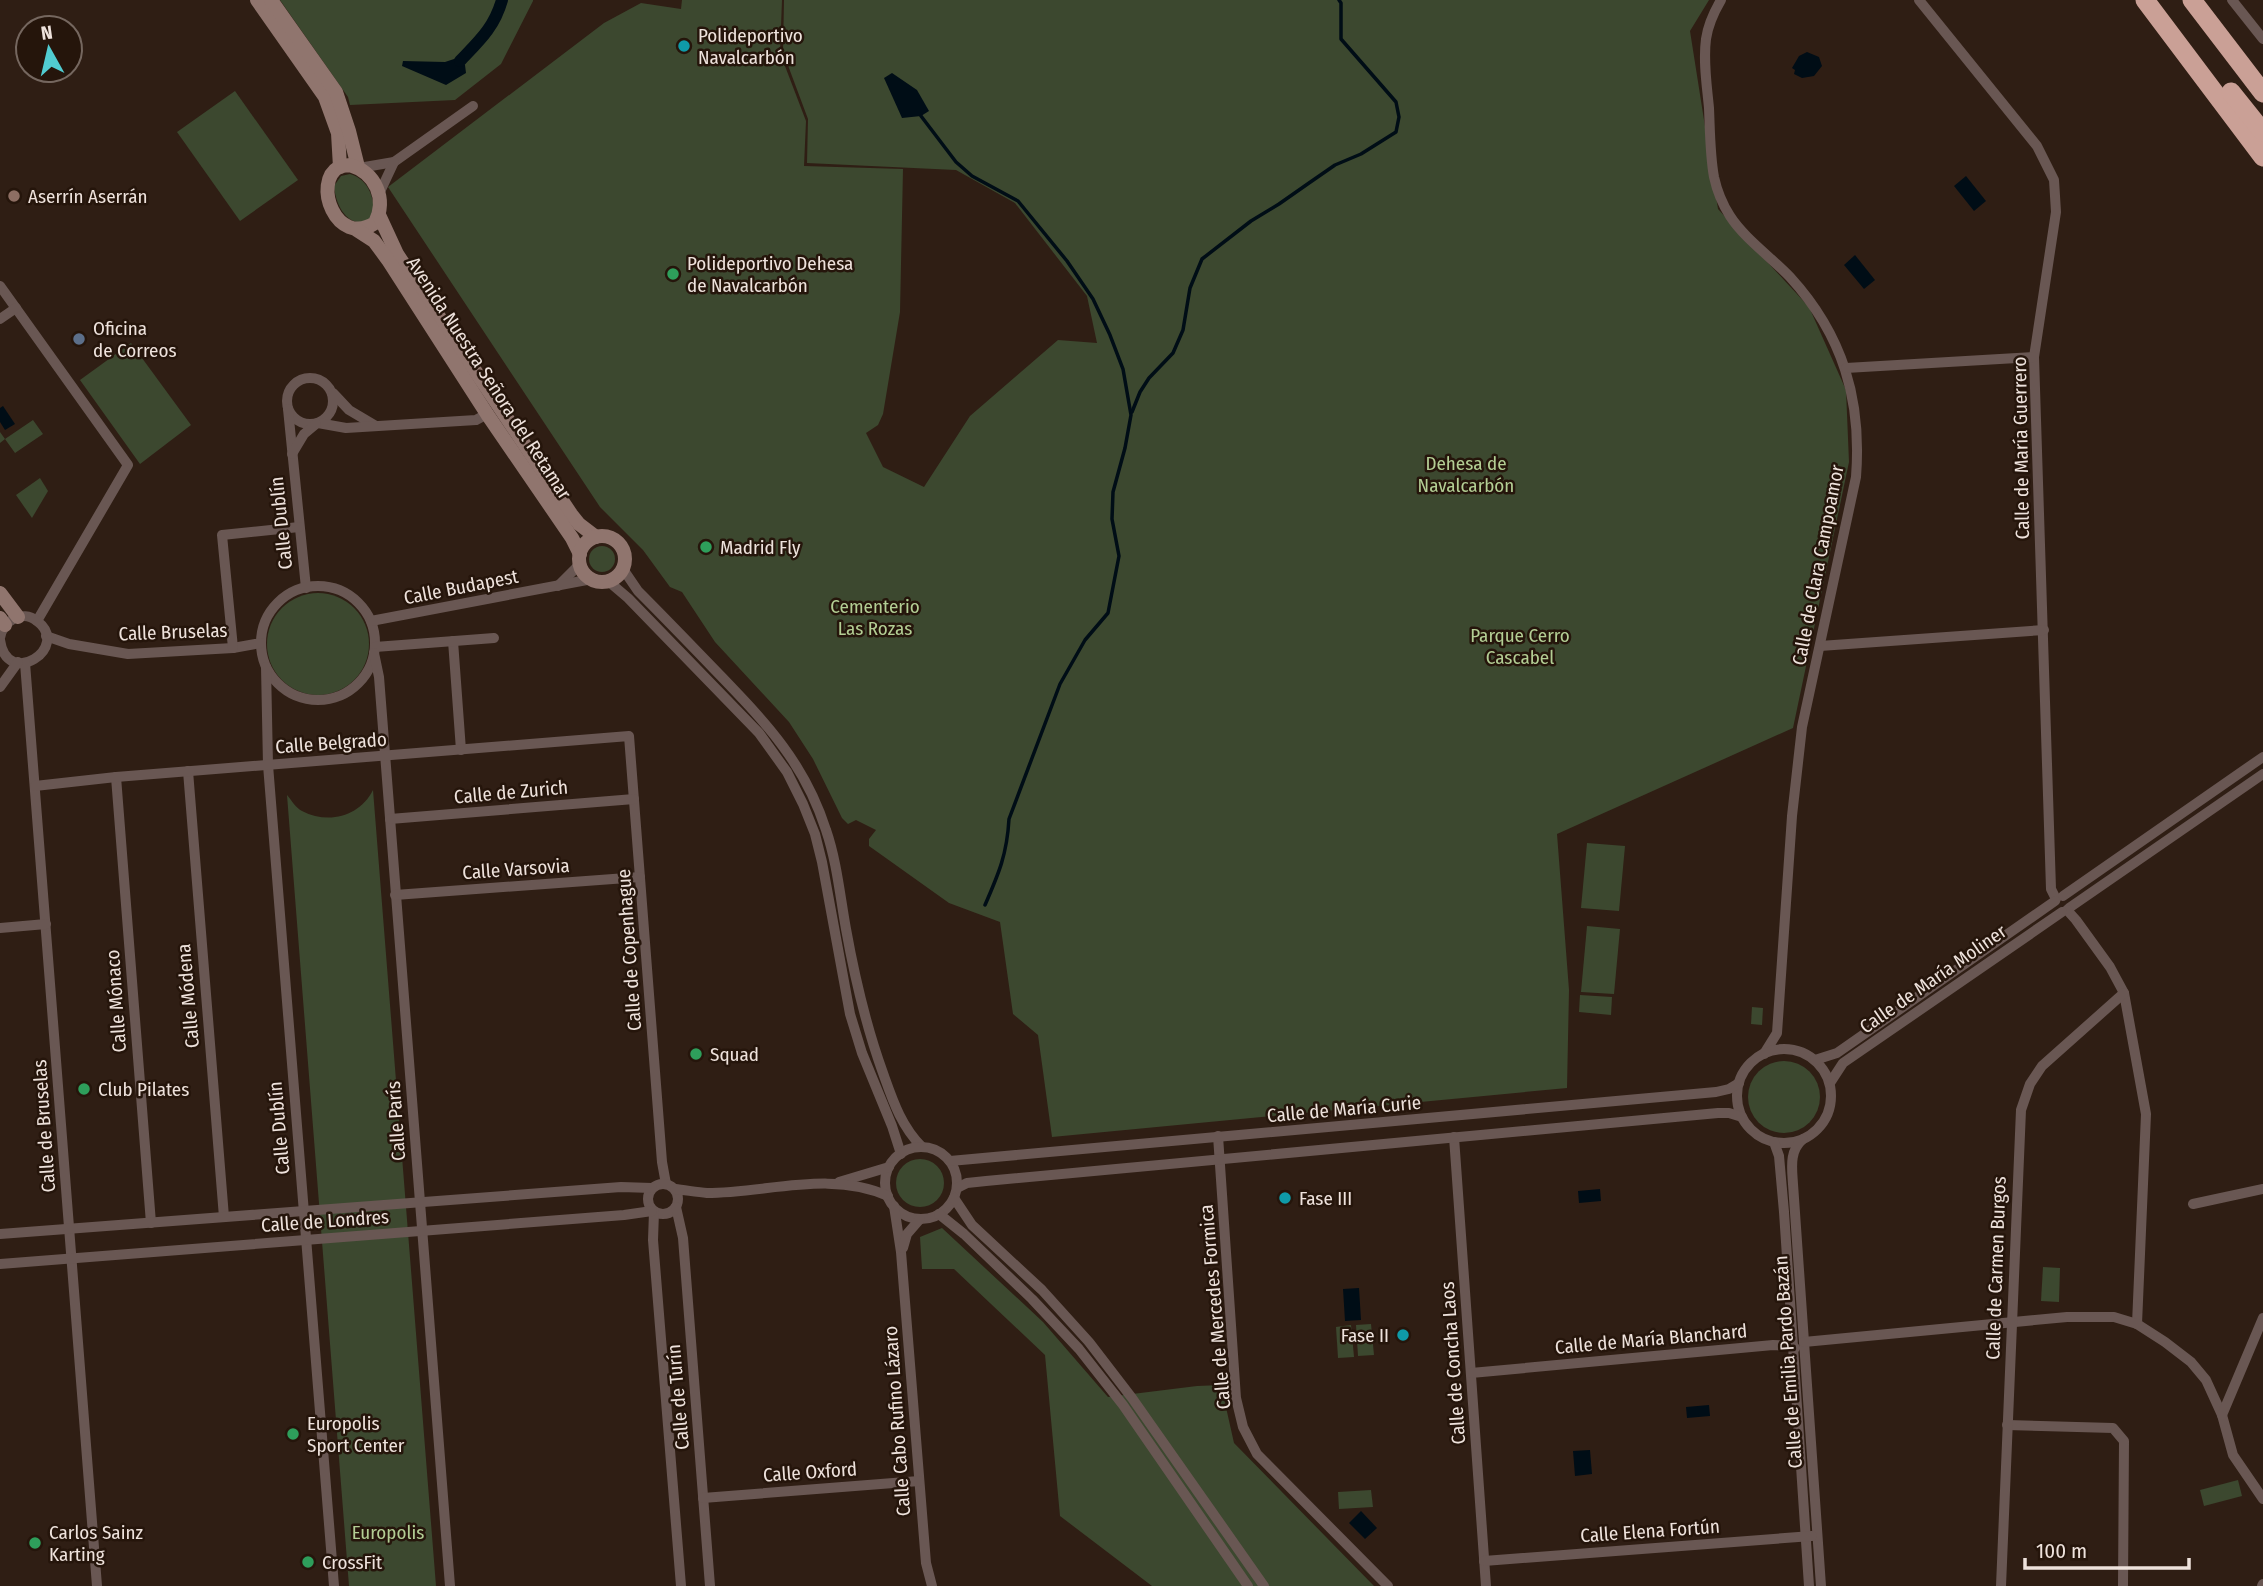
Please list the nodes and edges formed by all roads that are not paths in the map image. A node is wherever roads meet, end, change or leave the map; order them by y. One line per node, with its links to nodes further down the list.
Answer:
1 (257, 0): 17 (street)
2 (271, 0): 18 (street)
3 (1721, 0): 26 (street, Calle de Clara Campoamor)
4 (1919, 0): 25 (street, Calle de María Guerrero)
5 (2145, 0): 11 (highway)
6 (2154, 0): 13 (highway)
7 (2192, 0): 10 (highway)
8 (2232, 0): 9 (street)
9 (2263, 39)
10 (2263, 93)
11 (2220, 97): 14 (highway); 15 (highway)
12 (473, 106): 16 (street)
13 (2263, 132)
14 (2263, 146)
15 (2263, 157)
16 (394, 162): 18 (street); 19 (street)
17 (340, 167): 18 (street); 21 (street)
18 (359, 168): 19 (street)
19 (379, 194): 20 (street)
20 (379, 215): 21 (street); 34 (street, Avenida Nuestra Señora del Retamar)
21 (357, 230): 29 (street, Avenida Nuestra Señora del Retamar)
22 (0, 286): 23 (street)
23 (16, 308): 24 (street); 42 (street)
24 (0, 319)
25 (2034, 356): 26 (street); 45 (street, Calle de María Guerrero)
26 (1846, 368): 50 (street, Calle de Clara Campoamor)
27 (330, 391): 28 (street); 30 (street); 31 (street)
28 (288, 409): 30 (street); 32 (street, Calle Dublín)
29 (487, 414): 31 (street); 35 (street, Avenida Nuestra Señora del Retamar)
30 (317, 423): 31 (street); 32 (street, Calle Dublín)
31 (377, 426)
32 (291, 455): 33 (street, Calle Dublín)
33 (299, 527): 40 (street, Calle Dublín); 51 (street)
34 (596, 537): 35 (street); 36 (street)
35 (580, 559): 37 (street); 39 (street)
36 (623, 569): 38 (street); 86 (street)
37 (592, 579): 38 (street); 39 (street, Calle Budapest)
38 (608, 581): 87 (street)
39 (557, 586): 43 (street, Calle Budapest)
40 (306, 587): 43 (street); 49 (street)
41 (0, 593): 44 (street)
42 (37, 621): 44 (street); 46 (street)
43 (371, 621): 52 (street)
44 (5, 628): 53 (street)
45 (2044, 629): 50 (street); 70 (street, Calle de María Guerrero)
46 (47, 636): 51 (street, Calle Bruselas); 54 (street)
47 (494, 638): 48 (street)
48 (453, 641): 52 (street); 58 (street)
49 (261, 643): 51 (street, Calle Bruselas); 55 (street)
50 (1820, 646): 75 (street, Calle de Clara Campoamor)
51 (233, 648)
52 (375, 650): 55 (street); 59 (street, Calle París)
53 (2, 654): 54 (street)
54 (21, 663): 56 (street); 65 (street, Calle de Bruselas)
55 (266, 667): 61 (street, Calle Dublín)
56 (0, 687)
57 (629, 736): 58 (street, Calle Belgrado); 66 (street, Calle de Copenhague)
58 (461, 750): 59 (street, Calle Belgrado)
59 (385, 757): 61 (street, Calle Belgrado); 67 (street, Calle París)
60 (2263, 757): 70 (street, Calle de María Moliner)
61 (268, 765): 62 (street, Calle Belgrado); 100 (street, Calle Dublín)
62 (187, 771): 64 (street, Calle Belgrado); 103 (street, Calle Módena)
63 (2263, 774): 71 (street, Calle de María Moliner)
64 (116, 777): 65 (street, Calle Belgrado); 105 (street, Calle Mónaco)
65 (35, 786): 72 (street, Calle de Bruselas)
66 (634, 799): 67 (street, Calle de Zurich); 68 (street, Calle de Copenhague)
67 (390, 819): 69 (street, Calle París)
68 (640, 877): 69 (street, Calle Varsovia); 92 (street, Calle de Copenhague)
69 (395, 895): 97 (street, Calle París)
70 (2058, 899): 71 (street); 78 (street, Calle de María Moliner)
71 (2066, 910): 74 (street); 80 (street, Calle de María Moliner)
72 (46, 923): 73 (street); 106 (street, Calle de Bruselas)
73 (0, 928)
74 (2124, 993): 114 (street, Calle de Carmen Burgos); 115 (street)
75 (1777, 1032): 76 (street); 77 (street, Calle de Clara Campoamor)
76 (1791, 1049): 77 (street); 78 (street)
77 (1764, 1054): 79 (street)
78 (1815, 1060): 80 (street)
79 (1739, 1083): 81 (street); 82 (street, Calle de María Curie)
80 (1830, 1083): 84 (street)
81 (1742, 1117): 83 (street, Calle de María Curie); 85 (street)
82 (1218, 1136): 88 (street, Calle de Mercedes Formica); 89 (street, Calle de María Curie)
83 (1454, 1137): 88 (street, Calle de María Curie); 118 (street, Calle de Concha Laos)
84 (1803, 1139): 85 (street); 116 (street, Calle de Emilia Pardo Bazán)
85 (1774, 1142): 117 (street, Calle de Emilia Pardo Bazán)
86 (922, 1147): 87 (street); 89 (street)
87 (901, 1154): 90 (street)
88 (1221, 1160): 95 (street, Calle de María Curie); 136 (street, Calle de Mercedes Formica)
89 (950, 1161): 95 (street)
90 (889, 1167): 91 (street); 96 (street)
91 (835, 1183): 94 (street); 96 (street)
92 (662, 1186): 94 (street, Calle de Londres); 97 (street, Calle de Londres); 99 (street); 101 (street)
93 (2263, 1189): 98 (street)
94 (707, 1193): 99 (street)
95 (955, 1193): 102 (street); 135 (street)
96 (891, 1201): 104 (street); 110 (street, Calle Cabo Rufino Lázaro)
97 (420, 1202): 100 (street, Calle de Londres); 107 (street, Calle París)
98 (2193, 1204)
99 (677, 1206): 101 (street); 123 (street, Calle de Turín)
100 (304, 1211): 103 (street, Calle de Londres); 109 (street, Calle Dublín)
101 (653, 1211): 107 (street, Calle de Londres); 131 (street, Calle de Turín)
102 (939, 1214): 104 (street); 134 (street)
103 (224, 1217): 105 (street, Calle de Londres)
104 (920, 1219): 110 (street)
105 (151, 1223): 106 (street, Calle de Londres)
106 (69, 1229): 108 (street, Calle de Londres); 111 (street, Calle de Bruselas)
107 (422, 1231): 109 (street, Calle de Londres); 130 (street, Calle París)
108 (0, 1234)
109 (306, 1240): 111 (street, Calle de Londres); 129 (street, Calle Dublín)
110 (901, 1252): 122 (street, Calle Cabo Rufino Lázaro)
111 (72, 1258): 112 (street, Calle de Londres); 128 (street, Calle de Bruselas)
112 (0, 1264)
113 (2263, 1318): 120 (street)
114 (2011, 1323): 115 (street); 116 (street); 121 (street, Calle de Carmen Burgos)
115 (2137, 1324): 120 (street)
116 (1804, 1342): 119 (street, Calle de Emilia Pardo Bazán)
117 (1792, 1346): 118 (street, Calle de María Blanchard); 119 (street); 126 (street, Calle de Emilia Pardo Bazán)
118 (1471, 1373): 127 (street, Calle de Concha Laos)
119 (1807, 1384): 125 (street, Calle de Emilia Pardo Bazán)
120 (2222, 1415): 124 (street)
121 (2007, 1425): 140 (street, Calle de Carmen Burgos); 141 (street)
122 (919, 1481): 123 (street, Calle Oxford); 133 (street, Calle Cabo Rufino Lázaro)
123 (703, 1498): 132 (street, Calle de Turín)
124 (2263, 1499)
125 (1818, 1536): 126 (street, Calle Elena Fortún); 139 (street, Calle de Emilia Pardo Bazán)
126 (1805, 1537): 127 (street, Calle Elena Fortún); 138 (street, Calle de Emilia Pardo Bazán)
127 (1484, 1561): 137 (street, Calle de Concha Laos)
128 (97, 1586)
129 (334, 1586)
130 (450, 1586)
131 (681, 1586)
132 (710, 1586)
133 (932, 1586)
134 (1248, 1586)
135 (1264, 1586)
136 (1388, 1586)
137 (1486, 1586)
138 (1809, 1586)
139 (1821, 1586)
140 (2001, 1586)
141 (2123, 1586)

